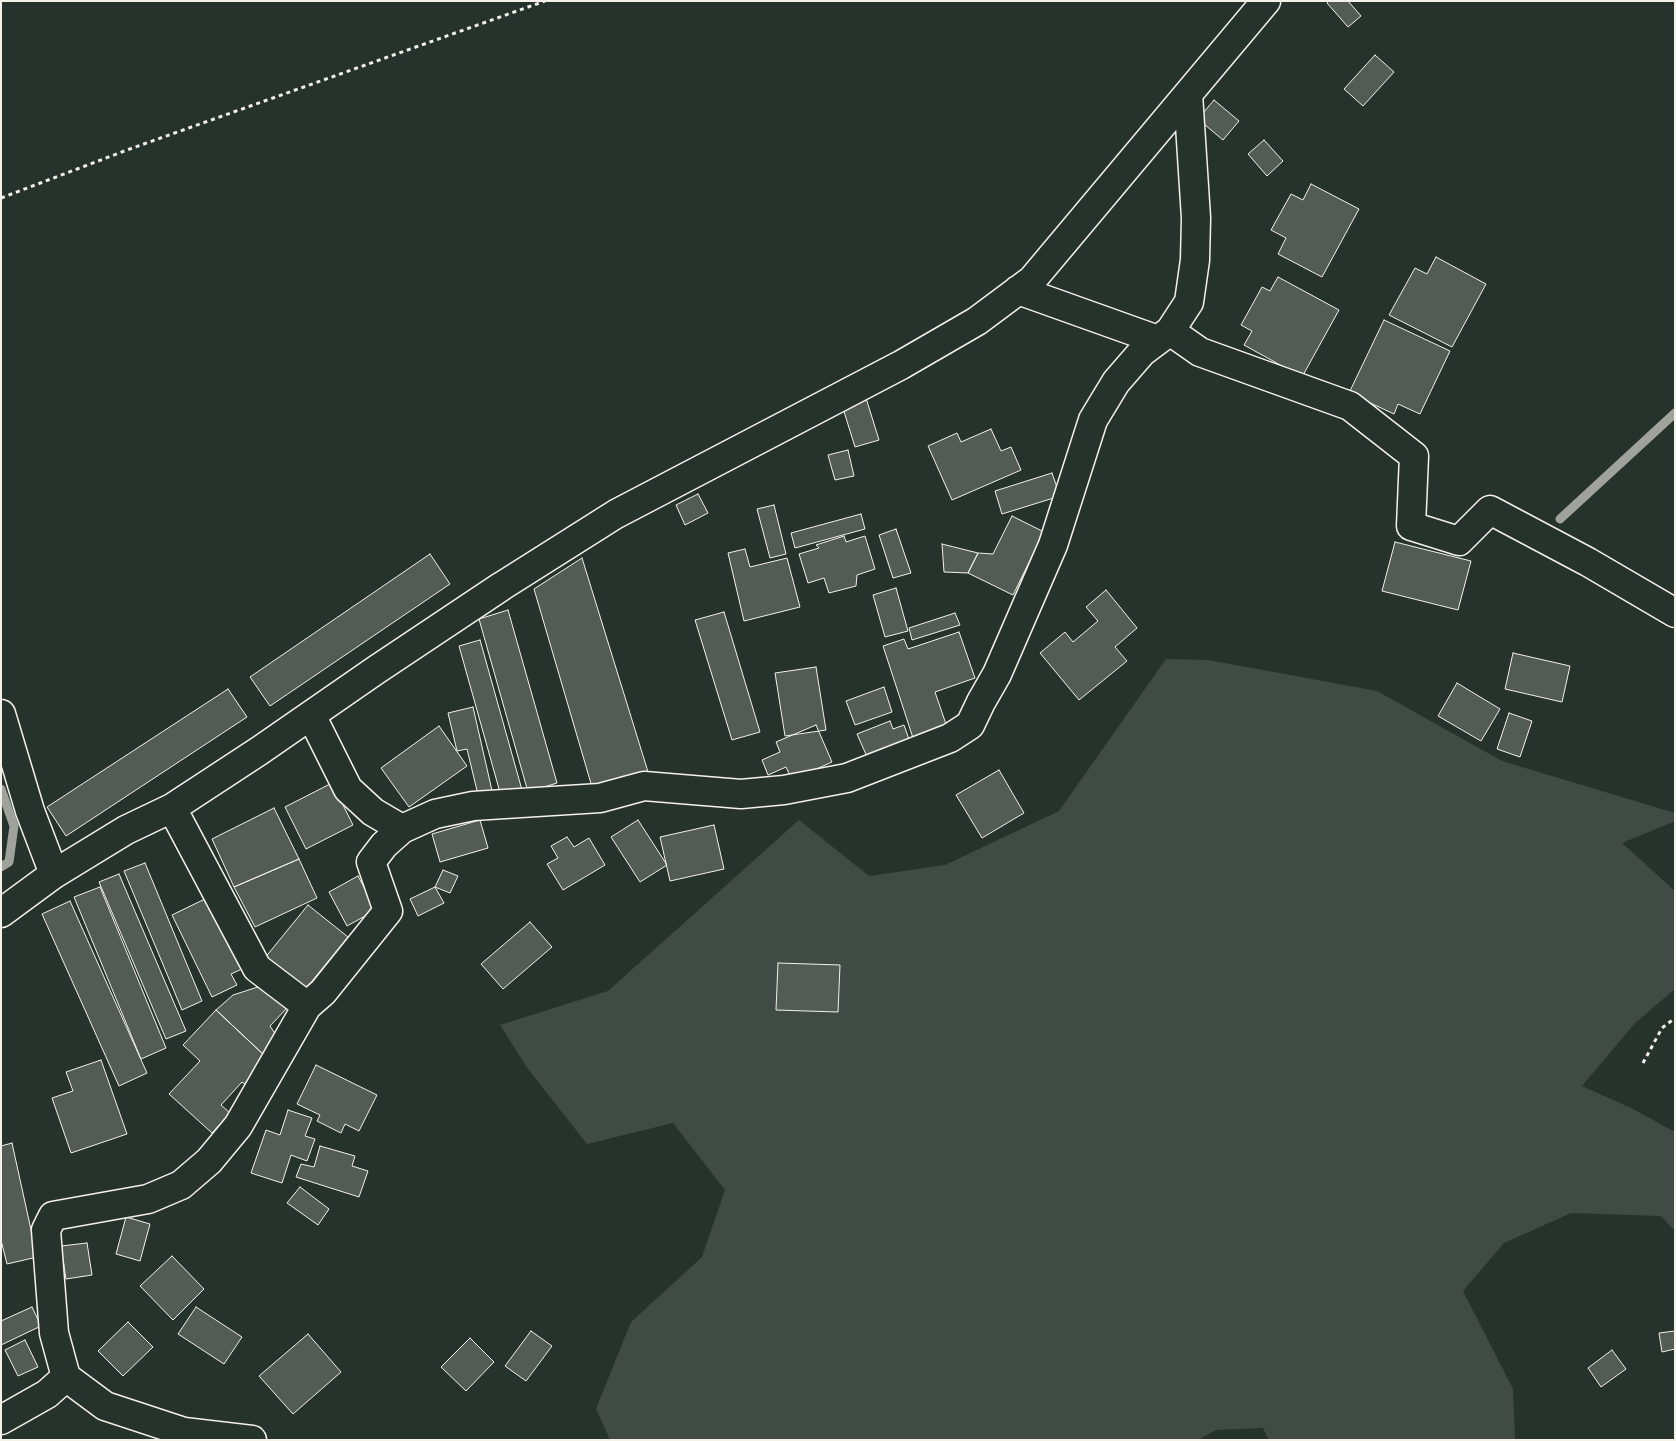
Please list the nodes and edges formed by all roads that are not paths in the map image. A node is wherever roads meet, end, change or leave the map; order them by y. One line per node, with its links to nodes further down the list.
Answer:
1 (1266, 1): 2 (street)
2 (1188, 94): 3 (street); 4 (street)
3 (1018, 290): 4 (street); 7 (street)
4 (1164, 335): 5 (street); 9 (street)
5 (1675, 613)
6 (1, 714): 10 (street)
7 (311, 715): 8 (street); 9 (street)
8 (172, 808): 10 (street); 12 (street)
9 (402, 829): 12 (street)
10 (54, 874): 11 (street)
11 (1, 913)
12 (307, 1006): 13 (street)
13 (66, 1378): 14 (street); 15 (street)
14 (1, 1420)
15 (252, 1440)

